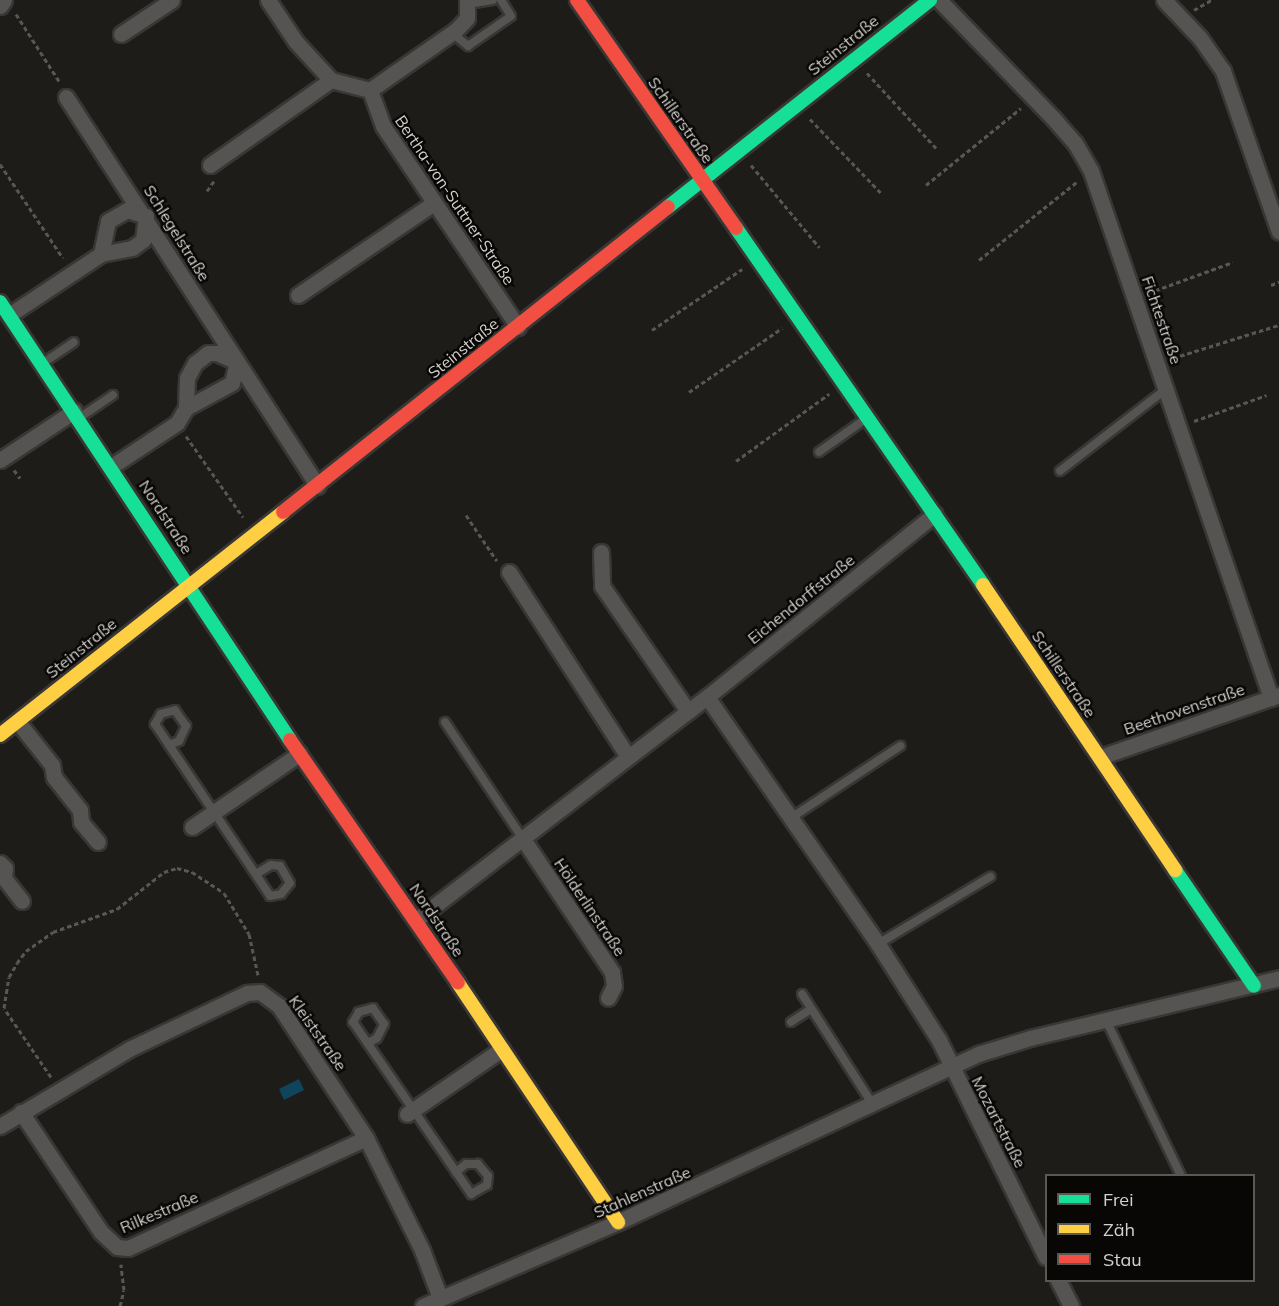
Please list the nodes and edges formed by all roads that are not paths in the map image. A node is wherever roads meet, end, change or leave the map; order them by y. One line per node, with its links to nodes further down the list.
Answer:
1 (172, 0): 11 (street)
2 (268, 0): 12 (street)
3 (493, 0): 9 (lane)
4 (501, 0): 10 (lane)
5 (577, 0): 16 (street, Schillerstraße)
6 (930, 0): 16 (street, Steinstraße)
7 (939, 0): 27 (street, Fichtestraße)
8 (1164, 0): 19 (street)
9 (468, 2): 10 (street)
10 (452, 33): 13 (street)
11 (121, 34)
12 (331, 80): 13 (street); 15 (street)
13 (369, 90): 17 (street, Bertha-von-Suttner-Straße)
14 (66, 97): 18 (street, Schlegelstraße)
15 (210, 165)
16 (704, 181): 23 (street, Steinstraße); 31 (street, Schillerstraße)
17 (434, 203): 21 (street); 23 (street, Bertha-von-Suttner-Straße)
18 (146, 216): 20 (street); 20 (street); 25 (street, Schlegelstraße)
19 (1279, 232)
20 (100, 255): 22 (street)
21 (297, 295)
22 (4, 309): 26 (street, Nordstraße)
23 (518, 327): 36 (street, Steinstraße)
24 (74, 342): 26 (lane)
25 (237, 362): 29 (street); 29 (street); 36 (street, Schlegelstraße)
26 (42, 364): 30 (street, Nordstraße)
27 (1166, 389): 35 (lane); 42 (street, Fichtestraße)
28 (113, 395): 30 (lane)
29 (186, 408): 34 (street)
30 (76, 414): 33 (street); 34 (street, Nordstraße)
31 (868, 417): 32 (lane); 37 (street, Schillerstraße)
32 (819, 452)
33 (0, 460)
34 (112, 466): 40 (street, Nordstraße)
35 (1060, 471)
36 (318, 486): 40 (street, Steinstraße)
37 (935, 513): 41 (street, Eichendorffstraße); 51 (street, Schillerstraße)
38 (601, 552): 43 (street)
39 (505, 570): 50 (street)
40 (189, 586): 44 (street, Steinstraße); 49 (street, Nordstraße)
41 (707, 697): 43 (street, Eichendorffstraße); 53 (street, Mozartstraße)
42 (1275, 697): 51 (street, Beethovenstraße)
43 (688, 711): 50 (street, Eichendorffstraße)
44 (18, 722): 46 (street, Steinstraße); 56 (street)
45 (445, 722): 55 (lane)
46 (0, 735)
47 (169, 745): 47 (lane); 52 (lane)
48 (900, 746): 53 (lane)
49 (299, 754): 52 (street); 61 (street, Nordstraße)
50 (628, 757): 55 (street, Eichendorffstraße)
51 (1100, 757): 64 (street, Schillerstraße)
52 (215, 812): 54 (street); 58 (lane)
53 (790, 819): 62 (street, Mozartstraße)
54 (192, 827)
55 (523, 839): 61 (street, Eichendorffstraße); 66 (street, Hölderlinstraße)
56 (98, 842)
57 (0, 862): 60 (street)
58 (256, 874): 58 (lane)
59 (990, 878): 62 (lane)
60 (22, 901)
61 (416, 920): 71 (street, Nordstraße)
62 (878, 944): 72 (street, Mozartstraße)
63 (1279, 978): 64 (street, Stahlenstraße)
64 (1254, 986): 68 (street, Stahlenstraße)
65 (802, 994): 67 (lane)
66 (608, 998)
67 (812, 1009): 69 (lane); 73 (lane)
68 (1106, 1020): 72 (street, Stahlenstraße); 79 (lane)
69 (791, 1022)
70 (368, 1043): 70 (lane); 75 (lane)
71 (502, 1049): 75 (street); 80 (street, Nordstraße)
72 (952, 1067): 73 (street, Stahlenstraße); 81 (street, Mozartstraße)
73 (874, 1106): 80 (street, Stahlenstraße)
74 (21, 1112): 76 (street); 77 (street, Rilkestraße); 77 (street, Kleiststraße)
75 (410, 1112): 78 (lane)
76 (0, 1126)
77 (366, 1138): 83 (street, Kleiststraße)
78 (456, 1172): 78 (lane)
79 (1180, 1174)
80 (618, 1222): 83 (street, Stahlenstraße)
81 (1045, 1253)
82 (1059, 1282): 85 (street)
83 (440, 1298): 84 (street, Stahlenstraße)
84 (423, 1306)
85 (1071, 1306)

